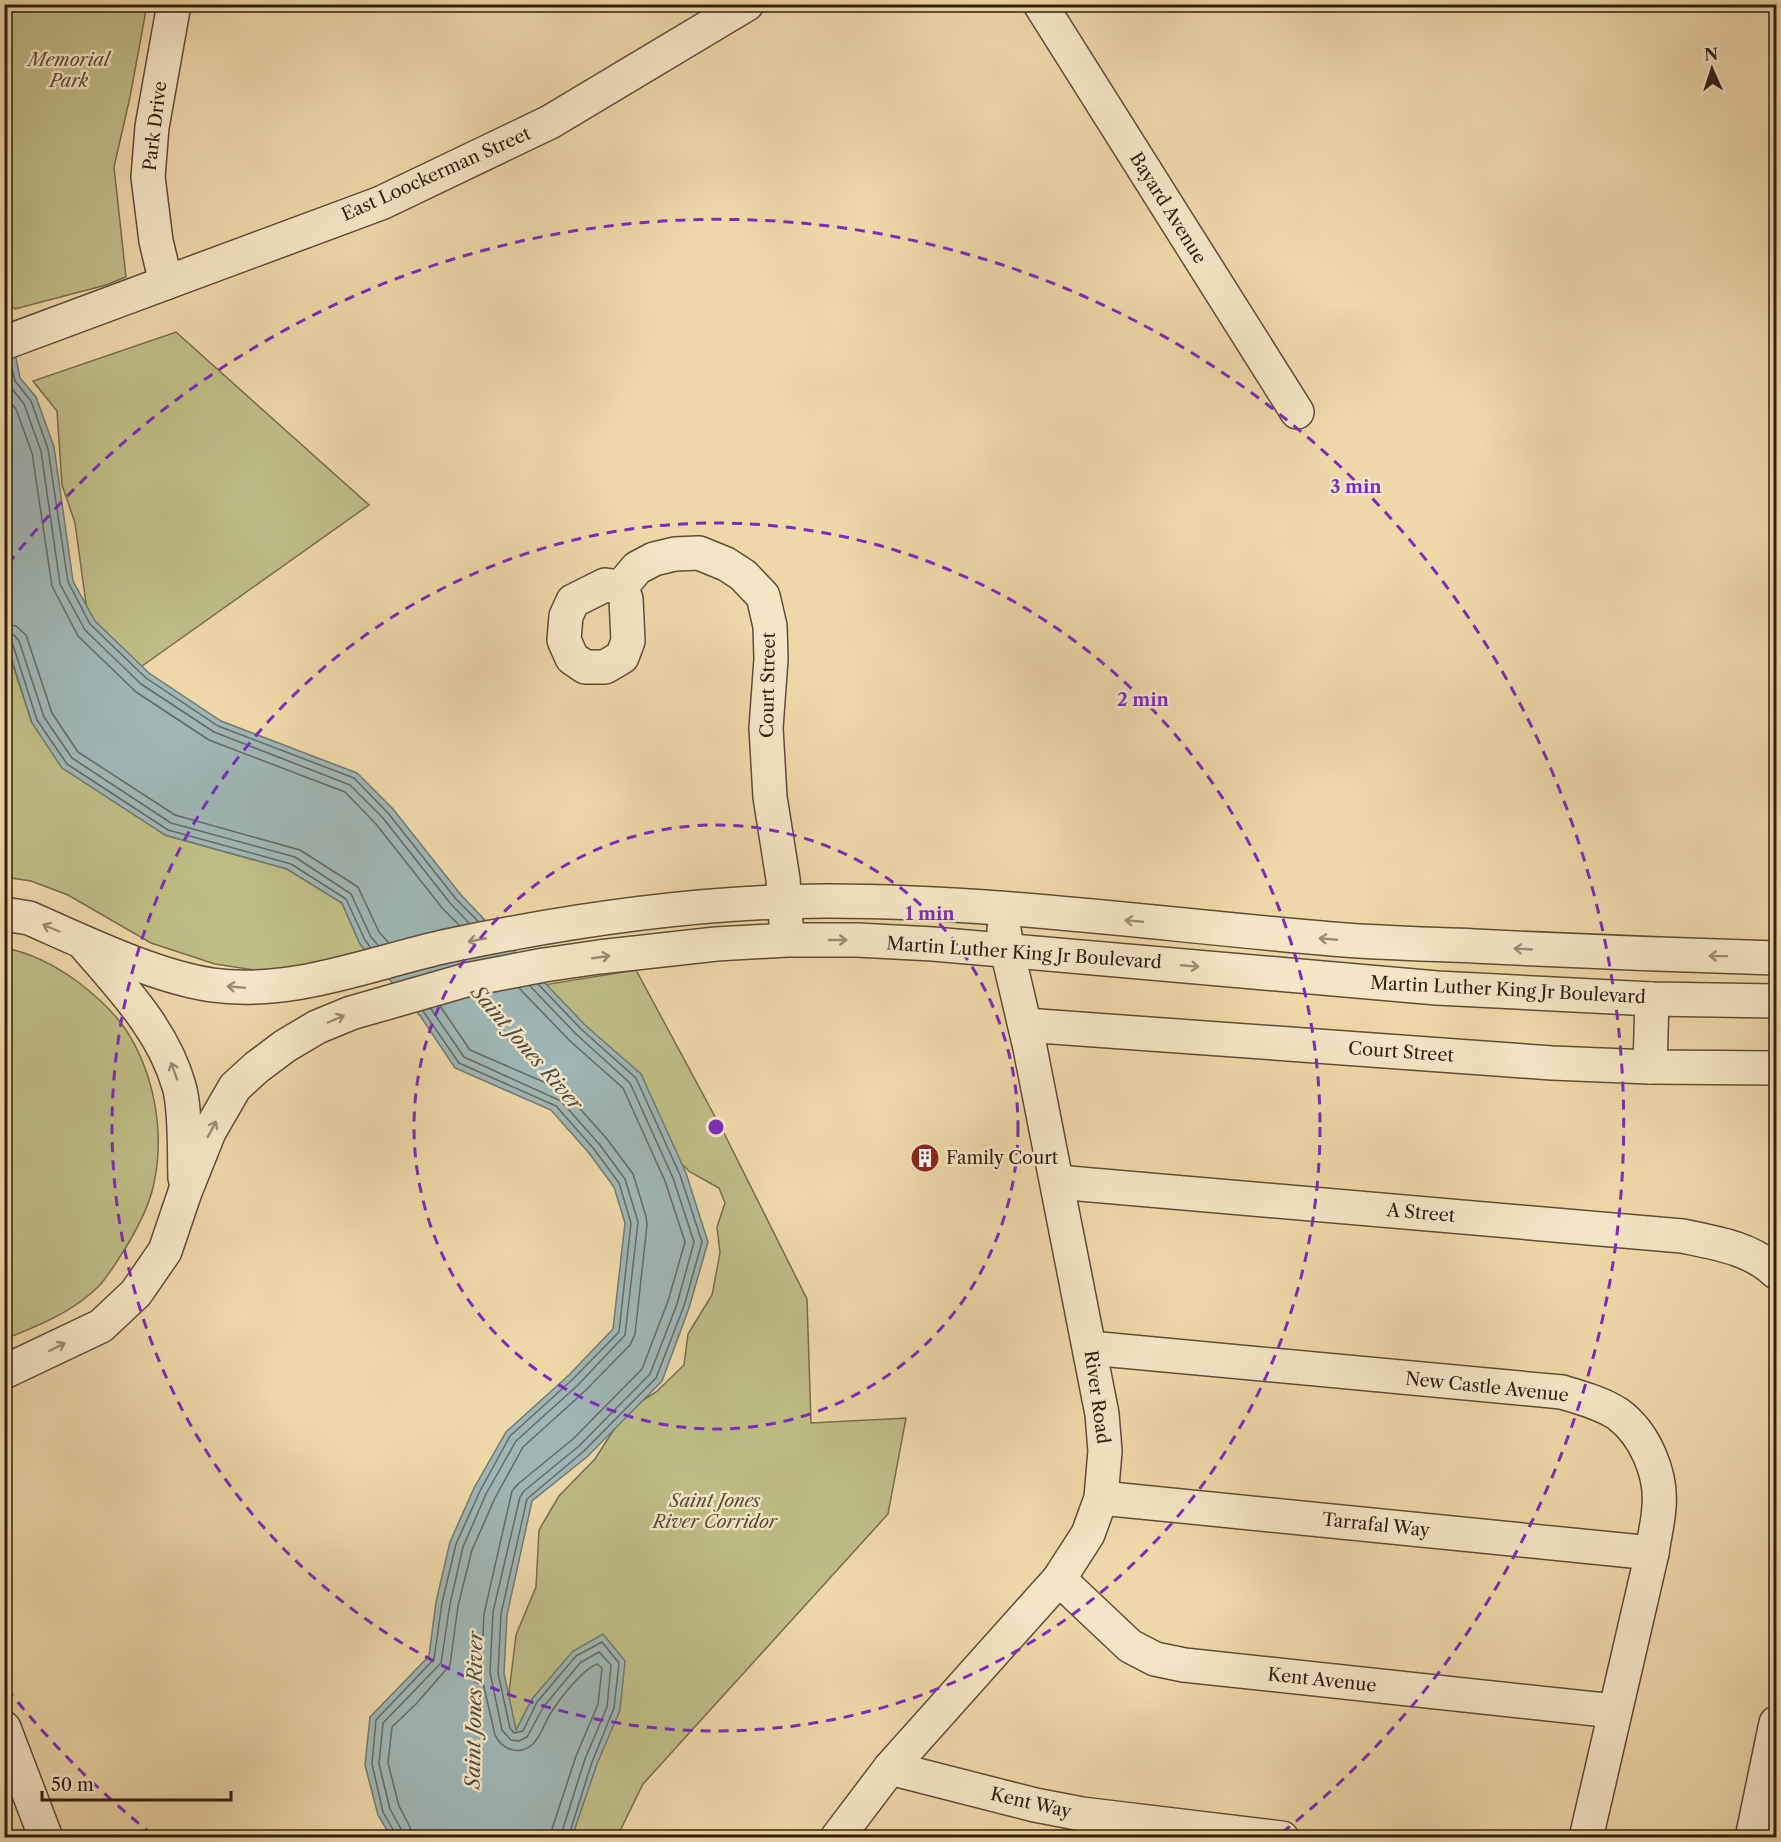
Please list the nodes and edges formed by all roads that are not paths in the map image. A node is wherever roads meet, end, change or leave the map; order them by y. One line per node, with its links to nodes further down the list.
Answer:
1 (174, 4): 4 (street, Park Drive)
2 (747, 4): 4 (street, East Loockerman Street)
3 (1040, 4): 6 (street, Bayard Avenue)
4 (166, 283): 5 (street, East Loockerman Street)
5 (4, 343)
6 (1297, 412)
7 (621, 587): 8 (street, Court Street)
8 (784, 901): 9 (street); 11 (street, Court Street); 12 (street, one-way to 12)
9 (1002, 908): 13 (street, River Road); 14 (street, one-way to 9)
10 (4, 914): 12 (street, one-way to 10)
11 (787, 940): 13 (street, Martin Luther King Jr Boulevard, one-way to 13); 21 (street, Martin Luther King Jr Boulevard, one-way to 11)
12 (83, 942): 21 (street, one-way to 12)
13 (1007, 950): 15 (street, Martin Luther King Jr Boulevard, one-way to 15); 17 (street, River Road)
14 (1776, 958)
15 (1652, 999): 16 (street, Martin Luther King Jr Boulevard); 18 (street)
16 (1776, 1001)
17 (1025, 1025): 18 (street, Court Street); 20 (street, River Road)
18 (1650, 1067): 19 (street, Court Street)
19 (1776, 1068)
20 (1057, 1182): 22 (street, A Street); 23 (street, River Road)
21 (185, 1192): 24 (street, Martin Luther King Jr Boulevard, one-way to 21)
22 (1776, 1272)
23 (1090, 1347): 25 (street, River Road); 26 (street, New Castle Avenue)
24 (4, 1372)
25 (1101, 1498): 26 (street, Tarrafal Way); 27 (street, River Road)
26 (1652, 1553): 28 (street, New Castle Avenue)
27 (1059, 1579): 28 (street, Kent Avenue); 31 (street, River Road)
28 (1614, 1711): 35 (street, New Castle Avenue)
29 (1776, 1723): 36 (street)
30 (4, 1728): 32 (street)
31 (891, 1768): 33 (street, River Road); 34 (street, Kent Way)
32 (46, 1838)
33 (837, 1838)
34 (1282, 1838)
35 (1586, 1838)
36 (1752, 1838)

